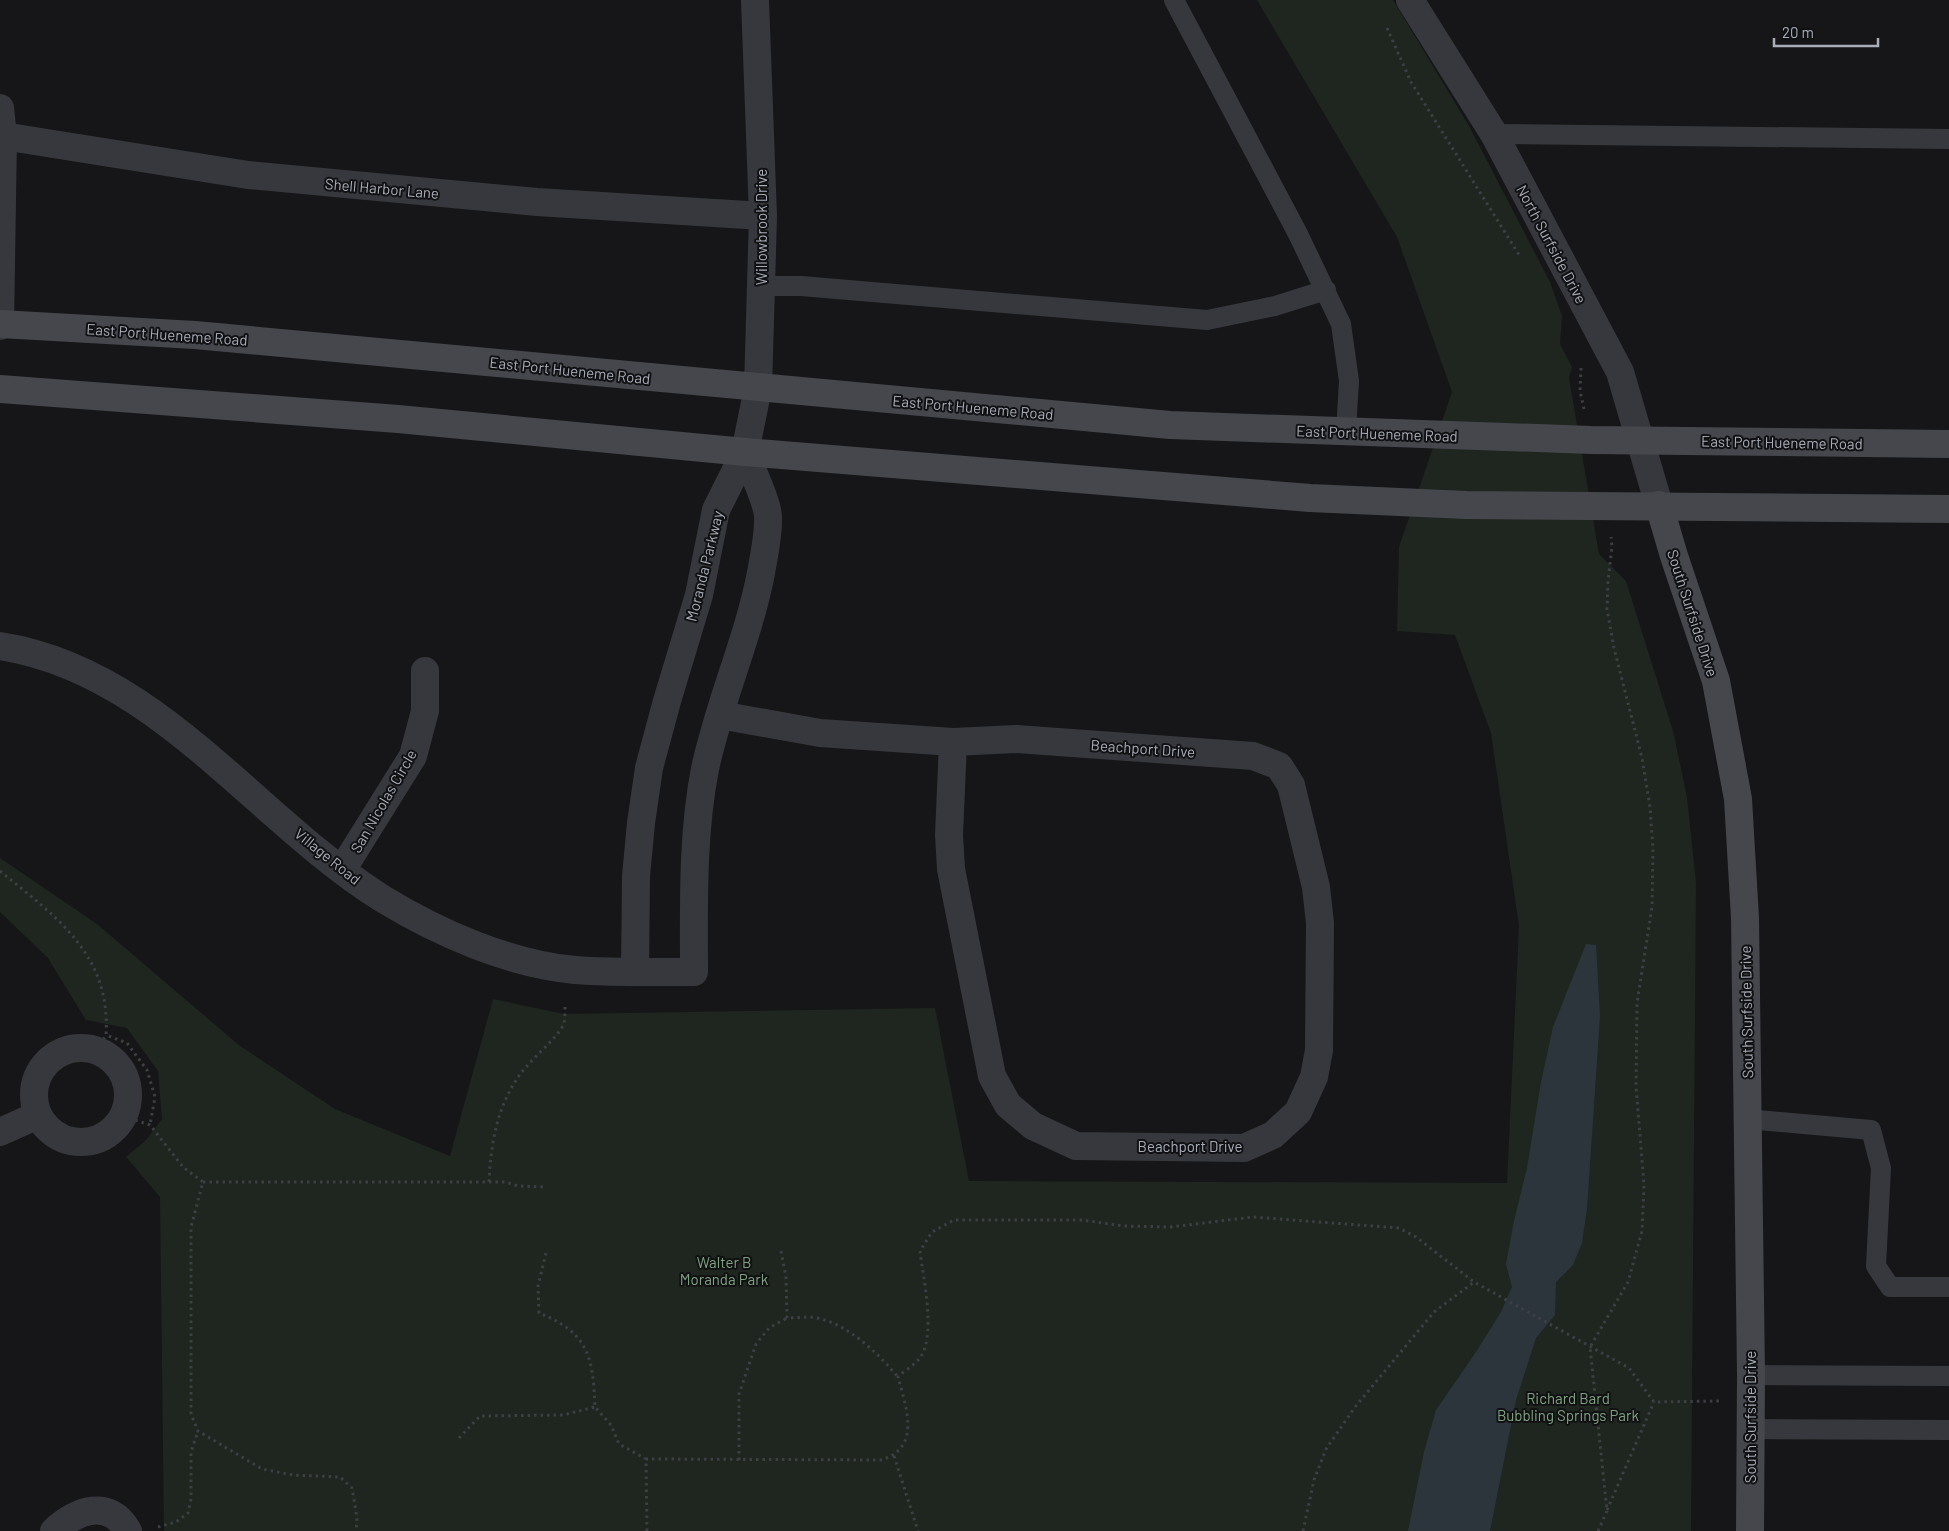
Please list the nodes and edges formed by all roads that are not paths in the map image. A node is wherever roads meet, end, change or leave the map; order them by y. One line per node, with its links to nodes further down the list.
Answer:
1 (756, 0): 8 (street, Willowbrook Drive)
2 (1174, 0): 10 (lane)
3 (1410, 0): 5 (street, North Surfside Drive)
4 (0, 108): 6 (street)
5 (1494, 134): 7 (lane); 15 (street, North Surfside Drive)
6 (3, 136): 8 (street, Shell Harbor Lane); 11 (street)
7 (1949, 139)
8 (763, 216): 9 (street, Willowbrook Drive)
9 (761, 286): 10 (lane); 12 (street, Willowbrook Drive)
10 (1326, 290): 14 (lane)
11 (0, 324): 12 (main road, East Port Hueneme Road)
12 (758, 388): 14 (main road, East Port Hueneme Road); 17 (street, Willowbrook Drive)
13 (0, 389): 17 (main road)
14 (1346, 431): 15 (main road, East Port Hueneme Road)
15 (1642, 441): 16 (main road, East Port Hueneme Road); 18 (street, North Surfside Drive)
16 (1949, 444)
17 (745, 452): 18 (main road); 22 (street); 25 (street, Moranda Parkway)
18 (1659, 505): 19 (main road); 27 (main road, South Surfside Drive)
19 (1949, 509)
20 (0, 646): 24 (street, Village Road)
21 (425, 671): 24 (street, San Nicolas Circle)
22 (720, 715): 23 (street, Beachport Drive); 25 (street, Village Road)
23 (953, 742): 23 (street, Beachport Drive)
24 (342, 870): 25 (street, Village Road)
25 (635, 972)
26 (38, 1114): 26 (street); 28 (street)
27 (1747, 1119): 29 (lane); 30 (main road, South Surfside Drive)
28 (0, 1132)
29 (1949, 1287)
30 (1751, 1375): 31 (lane); 32 (main road, South Surfside Drive)
31 (1949, 1376)
32 (1750, 1429): 33 (lane); 36 (main road, South Surfside Drive)
33 (1949, 1430)
34 (141, 1530): 35 (street)
35 (54, 1531)
36 (1750, 1531)

